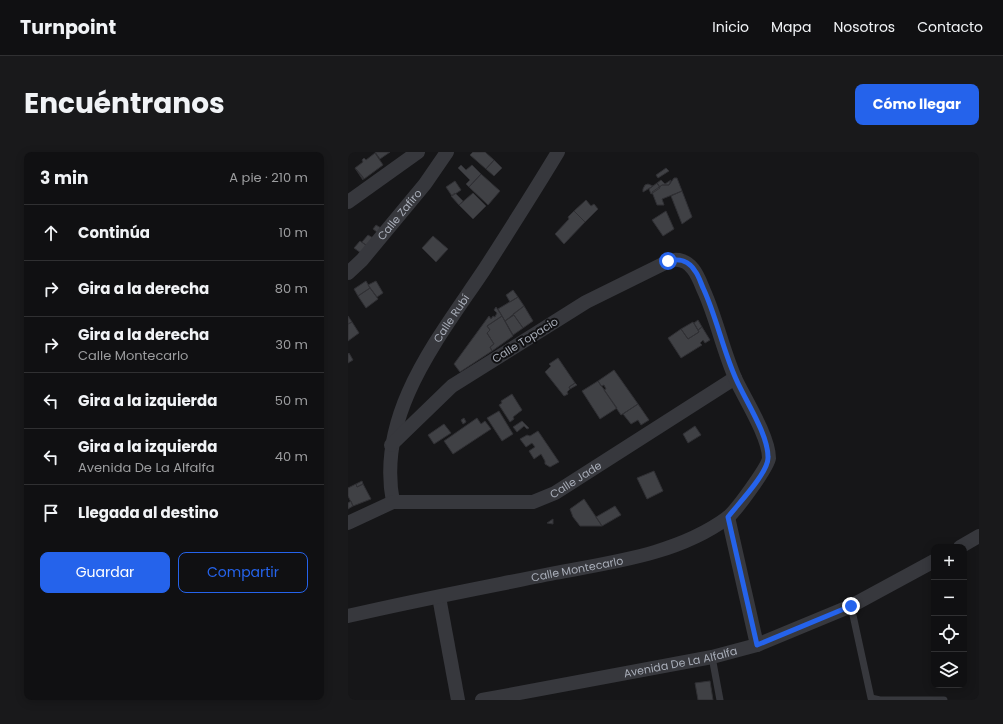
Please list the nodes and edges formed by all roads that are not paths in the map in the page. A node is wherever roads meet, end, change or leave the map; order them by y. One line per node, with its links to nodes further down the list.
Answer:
1 (418, 152): 4 (street)
2 (447, 152): 5 (street, Calle Zafiro)
3 (558, 152): 7 (street, Calle Rubí)
4 (348, 202)
5 (348, 273)
6 (735, 378): 7 (street, Calle Topacio); 8 (street, Calle Jade); 9 (street, Calle Montecarlo)
7 (391, 445): 8 (street, Calle Rubí)
8 (393, 502): 10 (street)
9 (728, 517): 14 (street, Calle Montecarlo); 17 (street)
10 (348, 523)
11 (979, 536): 12 (street)
12 (965, 544)
13 (931, 563): 15 (street, Avenida De La Alfalfa)
14 (439, 597): 16 (street, Calle Montecarlo); 19 (street)
15 (851, 606): 17 (street, Avenida De La Alfalfa); 22 (lane)
16 (348, 616)
17 (757, 645): 18 (street, Avenida De La Alfalfa)
18 (712, 657): 20 (street, Avenida De La Alfalfa); 21 (lane)
19 (458, 700)
20 (482, 700)
21 (720, 700)
22 (944, 700)

